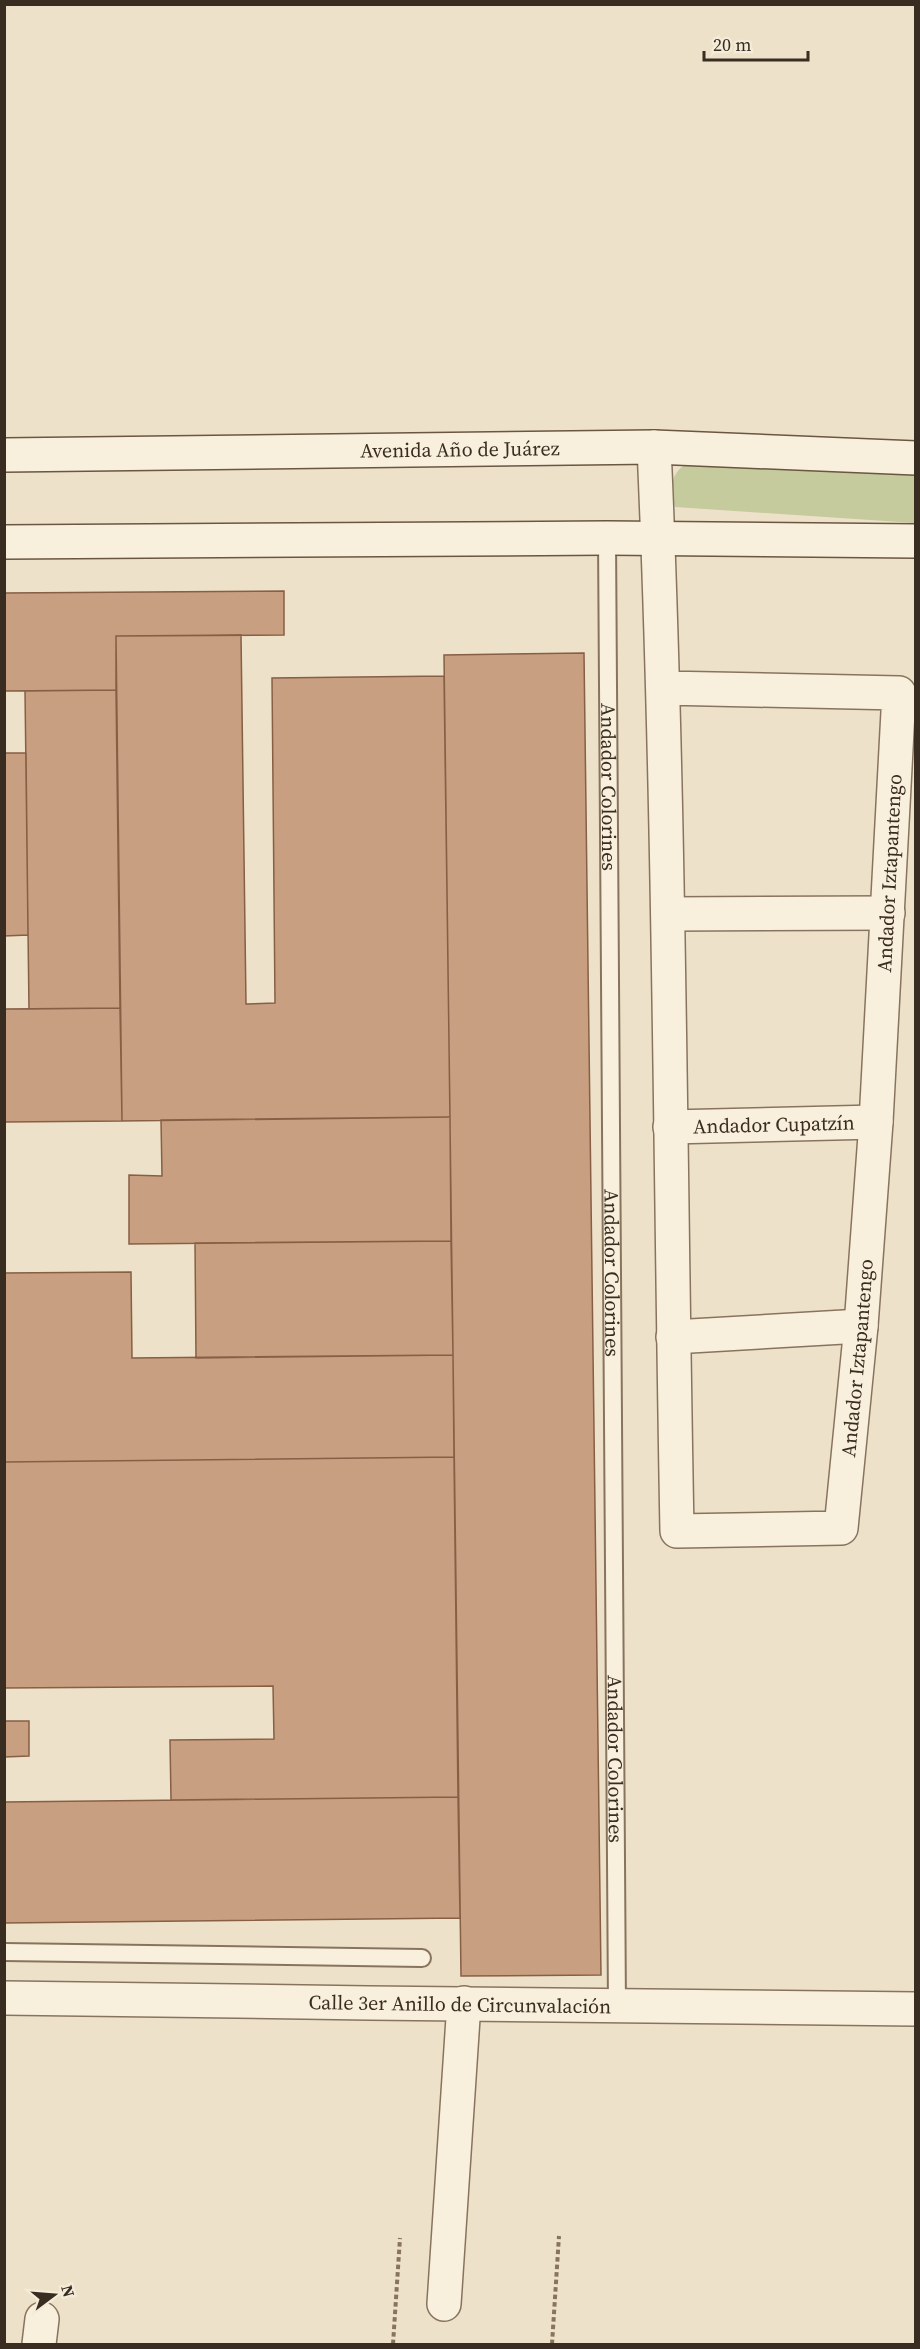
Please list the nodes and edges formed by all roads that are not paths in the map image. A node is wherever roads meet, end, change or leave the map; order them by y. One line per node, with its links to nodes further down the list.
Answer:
1 (654, 447): 2 (street, Avenida Año de Juárez); 3 (street, Avenida Año de Juárez); 5 (street)
2 (4, 454)
3 (915, 458)
4 (607, 538): 5 (street); 7 (street); 19 (lane, Andador Colorines)
5 (658, 538): 6 (street); 8 (street)
6 (915, 541)
7 (4, 542)
8 (664, 688): 9 (street, Andador Iztapantengo); 10 (street)
9 (888, 913): 10 (street); 11 (street, Andador Iztapantengo)
10 (668, 914): 12 (street)
11 (876, 1122): 12 (street, Andador Cupatzín); 13 (street, Andador Iztapantengo)
12 (670, 1127): 14 (street)
13 (861, 1326): 14 (street); 14 (street, Andador Iztapantengo)
14 (673, 1337)
15 (4, 1952): 16 (lane)
16 (422, 1958)
17 (4, 1998): 18 (street, Calle 3er Anillo de Circunvalación)
18 (464, 2003): 19 (street, Calle 3er Anillo de Circunvalación); 21 (street)
19 (617, 2008): 20 (street, Calle 3er Anillo de Circunvalación)
20 (915, 2009)
21 (444, 2304)

